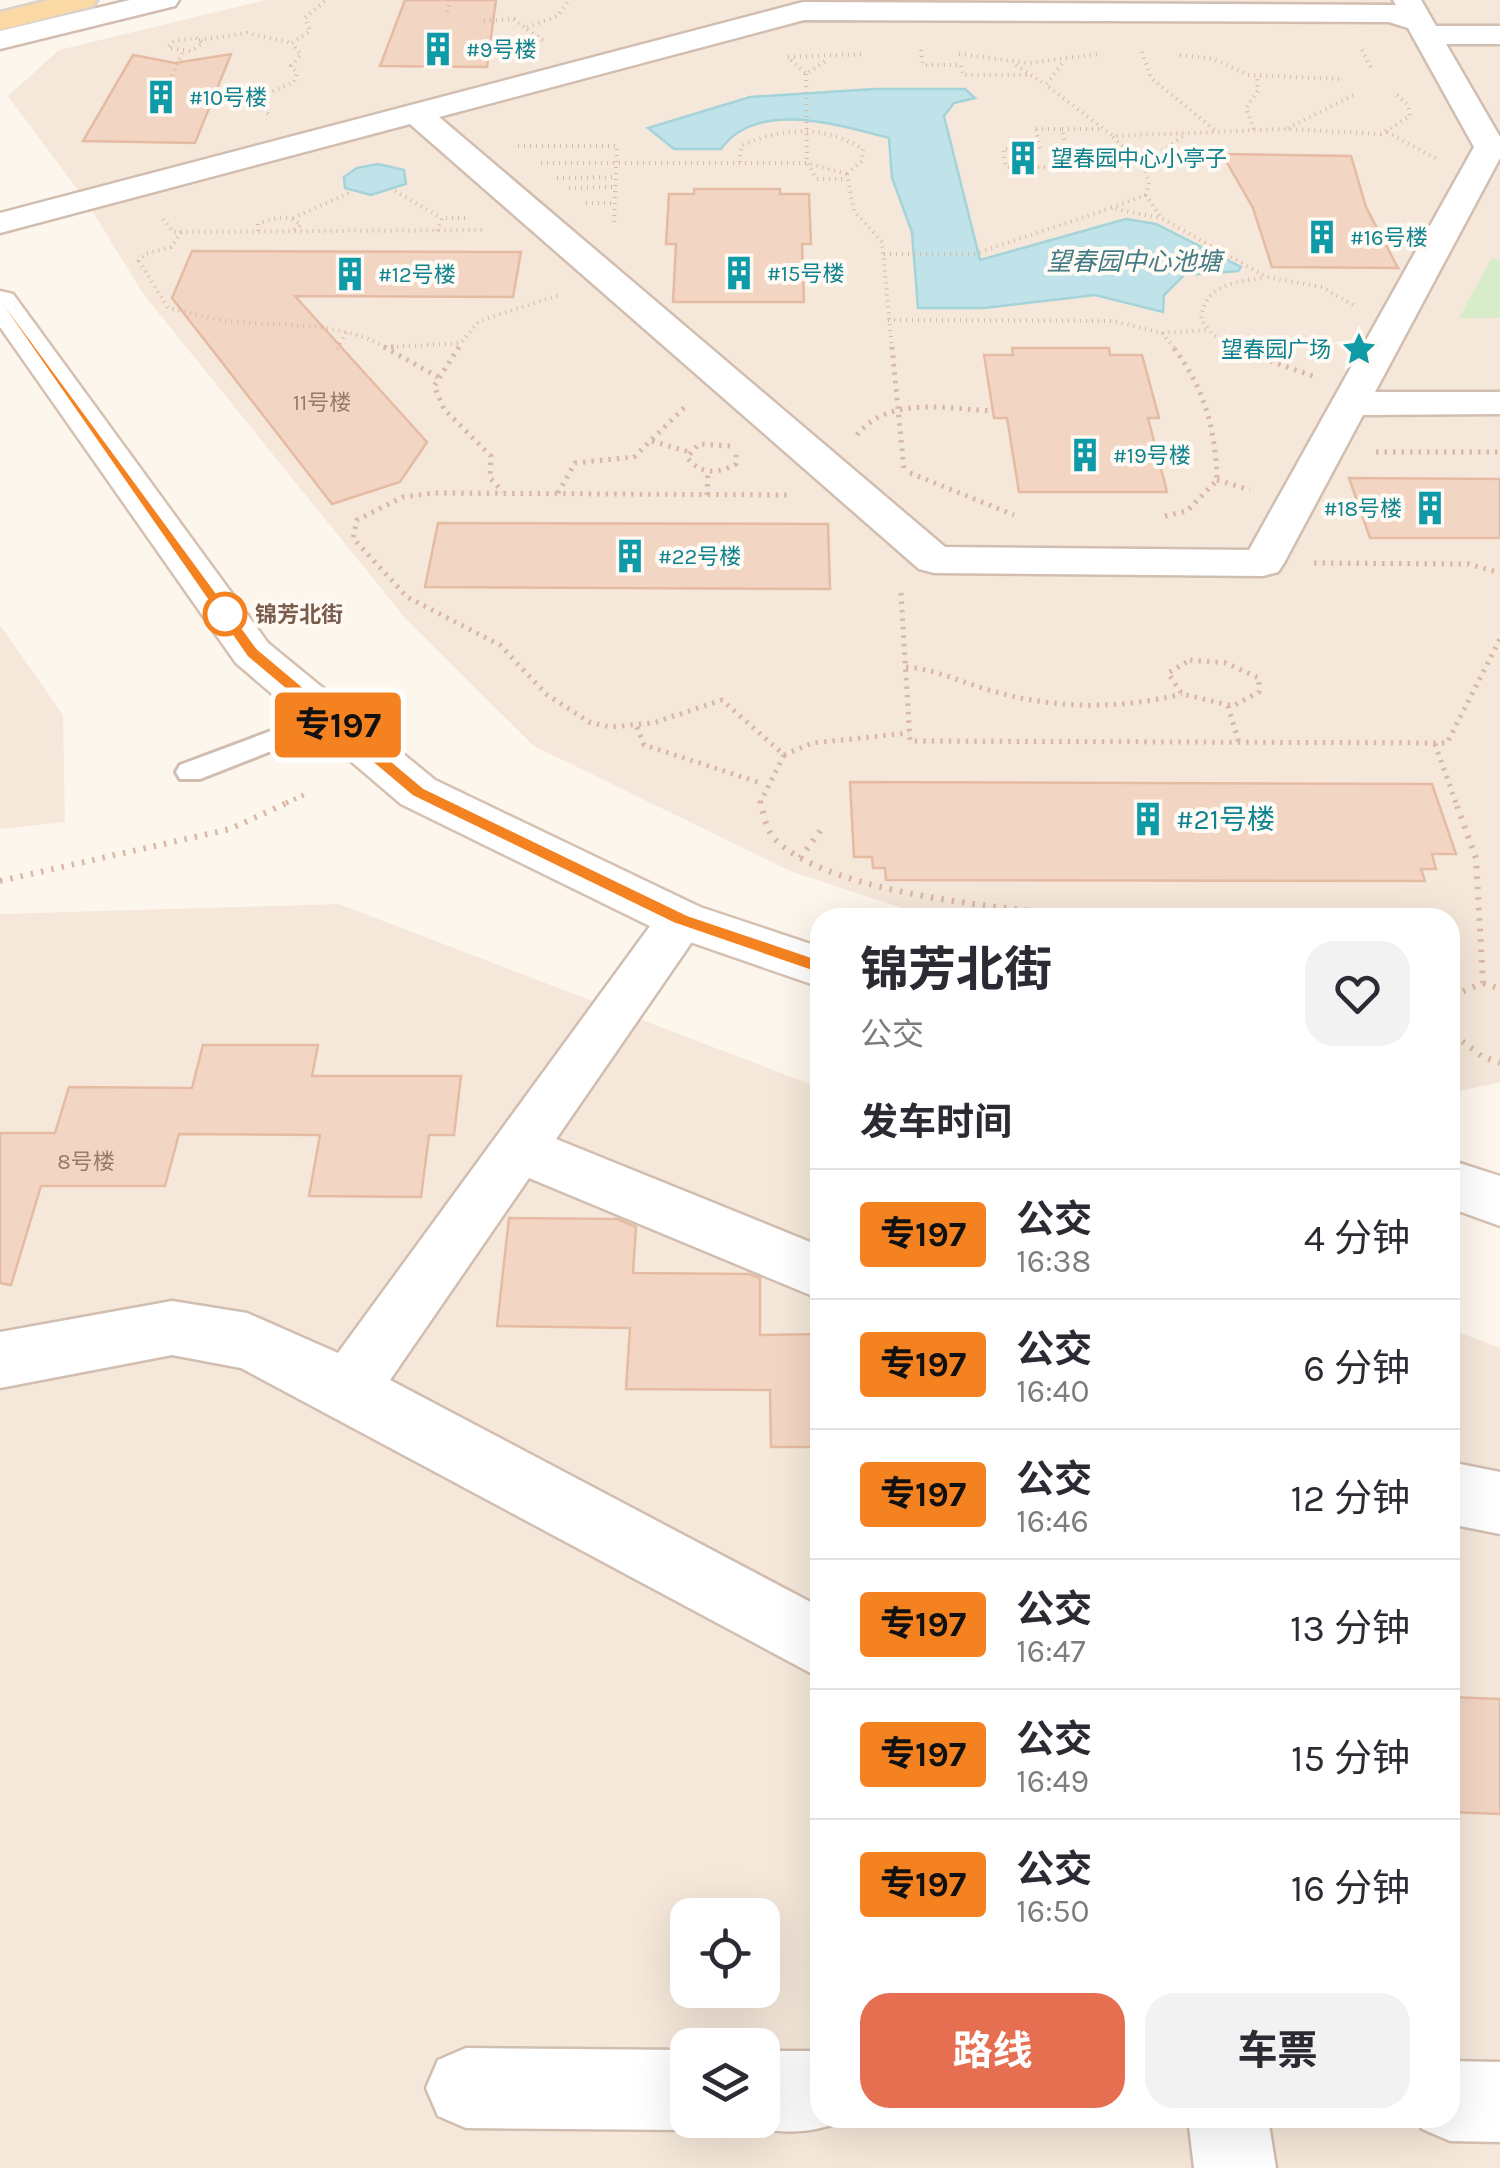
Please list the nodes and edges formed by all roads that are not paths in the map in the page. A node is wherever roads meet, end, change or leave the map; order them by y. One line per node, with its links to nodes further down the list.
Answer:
1 (84, 0): 5 (main road)
2 (165, 0): 8 (street)
3 (817, 6): 4 (street); 10 (street)
4 (1409, 17): 6 (street); 7 (street); 13 (street)
5 (0, 21)
6 (1343, 31)
7 (1500, 35)
8 (0, 40)
9 (578, 100): 10 (street)
10 (447, 140): 11 (street); 13 (street)
11 (0, 224)
12 (0, 302): 15 (street)
13 (1350, 404): 14 (street)
14 (1500, 404)
15 (330, 718): 16 (lane); 17 (street)
16 (190, 772)
17 (682, 920): 18 (street); 19 (street)
18 (810, 964)
19 (518, 1148): 22 (street); 24 (street)
20 (1460, 1187): 21 (street)
21 (1500, 1201)
22 (810, 1269)
23 (0, 1360): 24 (street)
24 (347, 1390): 27 (street)
25 (1460, 1495): 26 (street)
26 (1500, 1503)
27 (810, 1639)
28 (466, 2088): 29 (street)
29 (670, 2090)
30 (780, 2091): 31 (street)
31 (810, 2092)
32 (1460, 2101): 33 (street)
33 (1500, 2102)
34 (1229, 2128): 35 (street)
35 (1235, 2168)

